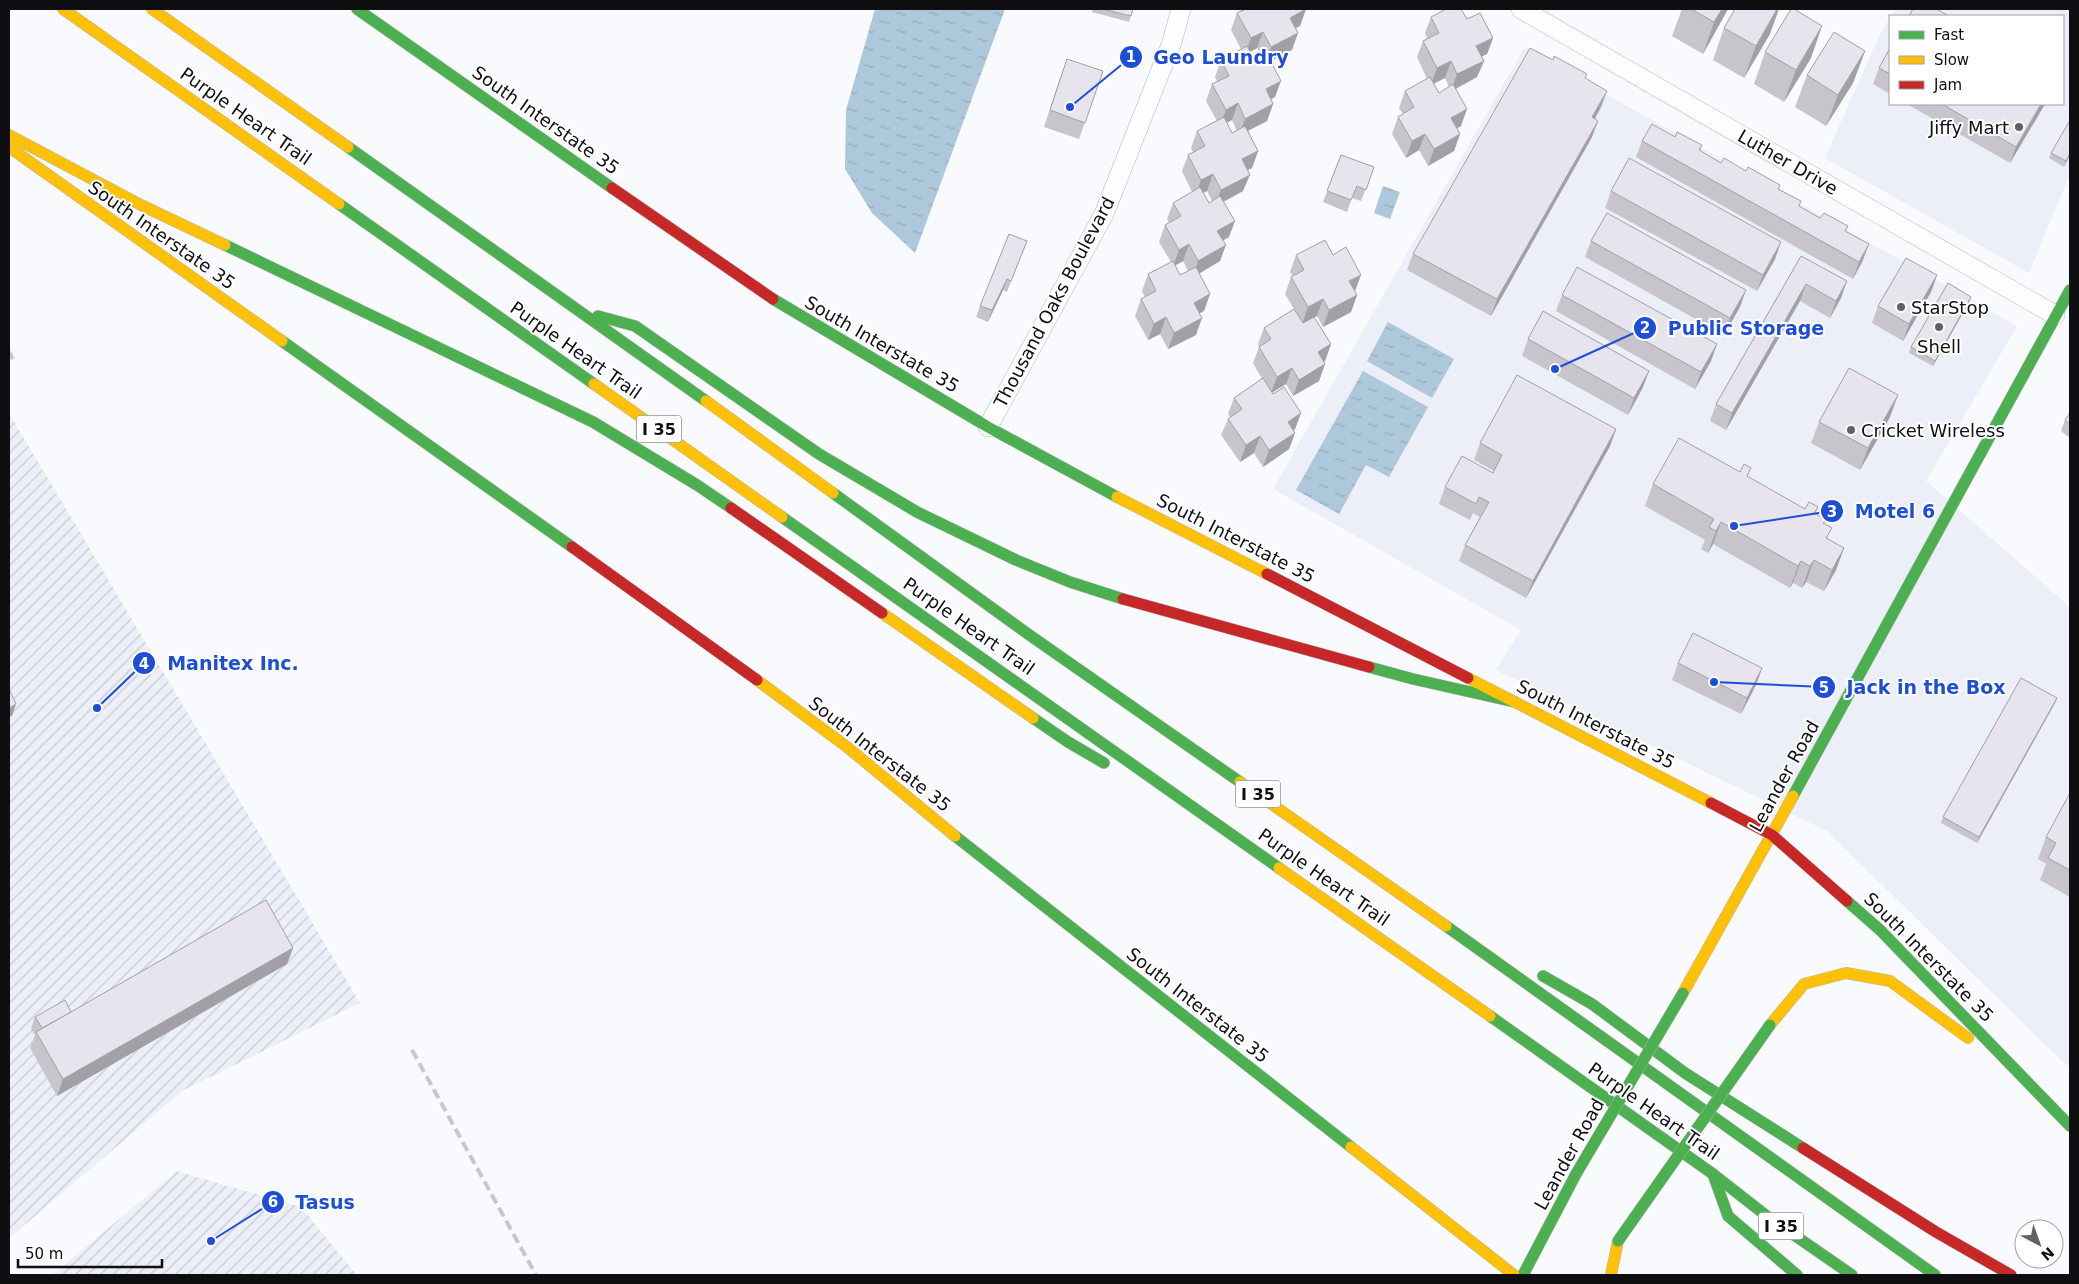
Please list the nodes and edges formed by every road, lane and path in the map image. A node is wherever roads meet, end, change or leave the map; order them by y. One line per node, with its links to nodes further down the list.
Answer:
1 (63, 9): 16 (main road, Purple Heart Trail / I 35)
2 (152, 9): 9 (main road, Purple Heart Trail / I 35)
3 (357, 9): 11 (main road, South Interstate 35)
4 (1181, 9): 11 (street, Thousand Oaks Boulevard)
5 (1521, 9): 10 (street, Luther Drive)
6 (9, 134): 13 (main road)
7 (9, 147): 23 (main road, South Interstate 35)
8 (2070, 290): 10 (main road, Leander Road)
9 (582, 312): 12 (main road); 17 (main road, Purple Heart Trail / I 35)
10 (2055, 315): 15 (main road, Leander Road)
11 (988, 427): 12 (main road, South Interstate 35)
12 (1515, 702): 15 (main road, South Interstate 35)
13 (1110, 767)
14 (1136, 781): 16 (main road)
15 (1772, 835): 20 (main road, South Interstate 35); 24 (main road, Leander Road, bridge)
16 (1255, 850): 22 (main road, Purple Heart Trail / I 35)
17 (1403, 895): 18 (main road); 28 (main road, Purple Heart Trail / I 35)
18 (1506, 955)
19 (1532, 970): 29 (main road)
20 (2034, 1086): 21 (main road, South Interstate 35); 25 (main road, bridge)
21 (2070, 1126)
22 (1713, 1174): 26 (main road); 27 (main road, Purple Heart Trail / I 35)
23 (1514, 1275)
24 (1523, 1275)
25 (1611, 1275)
26 (1797, 1275)
27 (1852, 1275)
28 (1935, 1275)
29 (2010, 1275)

